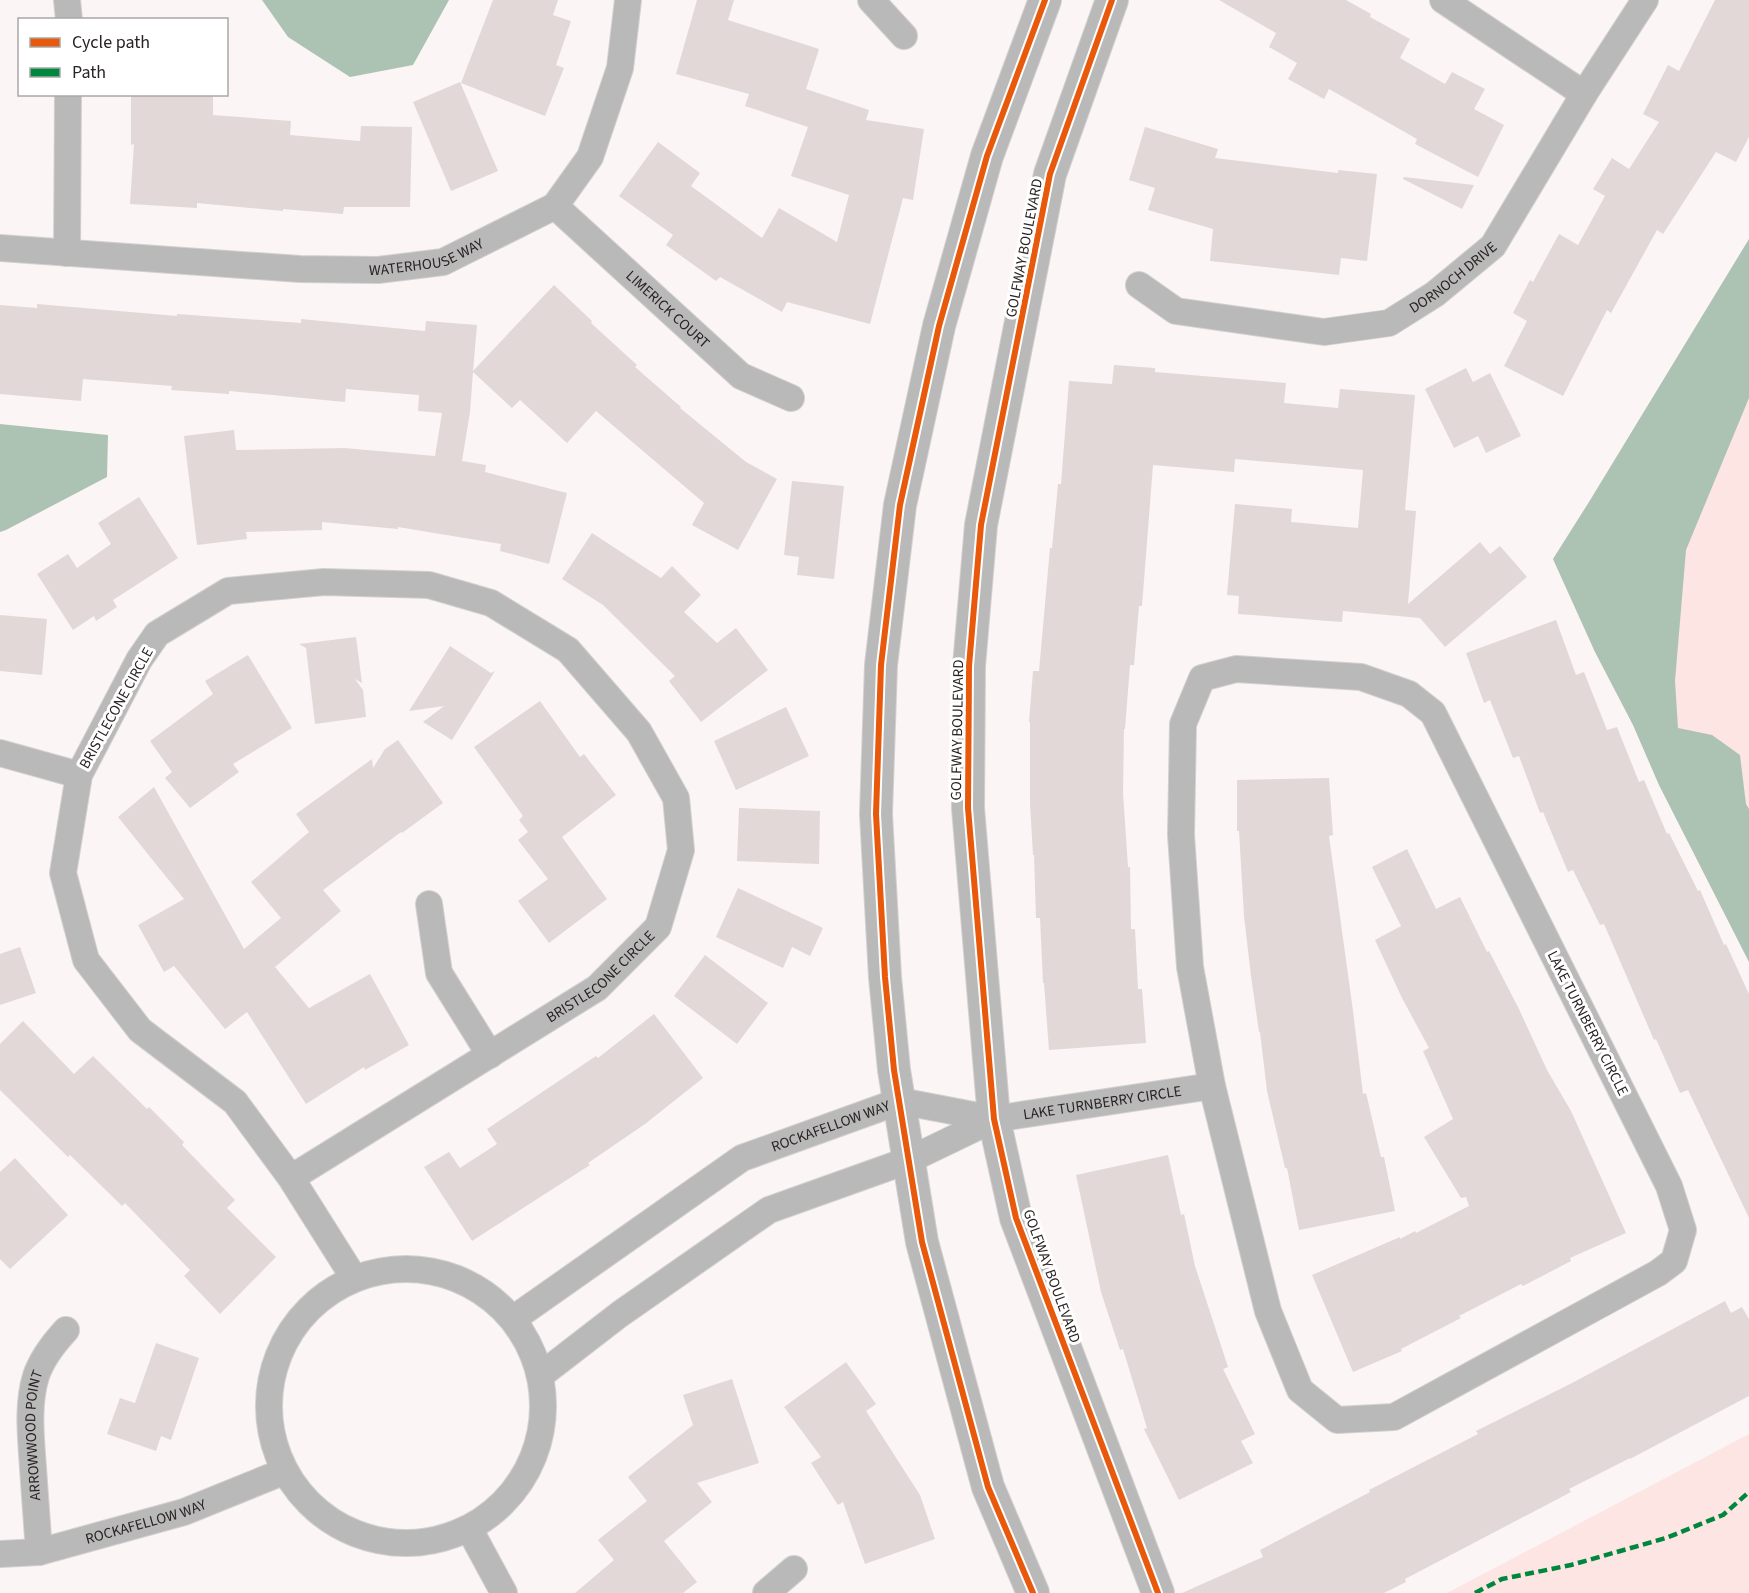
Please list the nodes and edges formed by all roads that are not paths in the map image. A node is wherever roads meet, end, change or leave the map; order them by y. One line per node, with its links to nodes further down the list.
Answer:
1 (67, 0): 8 (street)
2 (628, 0): 12 (street, WATERHOUSE WAY)
3 (871, 0): 9 (street)
4 (1045, 0): 22 (street)
5 (1112, 0): 23 (street, GOLFWAY BOULEVARD)
6 (1443, 0): 10 (street)
7 (1645, 0): 10 (street, DORNOCH DRIVE)
8 (69, 18)
9 (904, 36)
10 (1584, 94): 15 (street, DORNOCH DRIVE)
11 (68, 96): 14 (street)
12 (555, 206): 14 (street, WATERHOUSE WAY); 16 (street, LIMERICK COURT)
13 (0, 248): 14 (street, WATERHOUSE WAY)
14 (67, 254)
15 (1139, 285)
16 (791, 398)
17 (0, 753): 18 (street)
18 (79, 775): 20 (street, BRISTLECONE CIRCLE); 25 (street, BRISTLECONE CIRCLE)
19 (429, 904): 20 (street)
20 (490, 1055): 25 (street, BRISTLECONE CIRCLE)
21 (1212, 1086): 21 (street, LAKE TURNBERRY CIRCLE); 23 (street, LAKE TURNBERRY CIRCLE)
22 (900, 1101): 23 (street, ROCKAFELLOW WAY); 24 (street); 27 (street, ROCKAFELLOW WAY)
23 (994, 1119): 24 (street); 38 (street, GOLFWAY BOULEVARD)
24 (909, 1160): 29 (street); 37 (street)
25 (291, 1178): 26 (street, BRISTLECONE CIRCLE)
26 (354, 1278): 27 (street); 30 (street)
27 (513, 1319): 29 (street)
28 (66, 1330): 32 (street, ARROWWOOD POINT)
29 (541, 1375): 31 (street)
30 (285, 1471): 31 (street); 32 (street, ROCKAFELLOW WAY)
31 (471, 1532): 35 (street)
32 (39, 1552): 33 (street, ROCKAFELLOW WAY)
33 (0, 1554)
34 (794, 1569): 36 (street)
35 (504, 1593)
36 (766, 1593)
37 (1033, 1593)
38 (1158, 1593)

